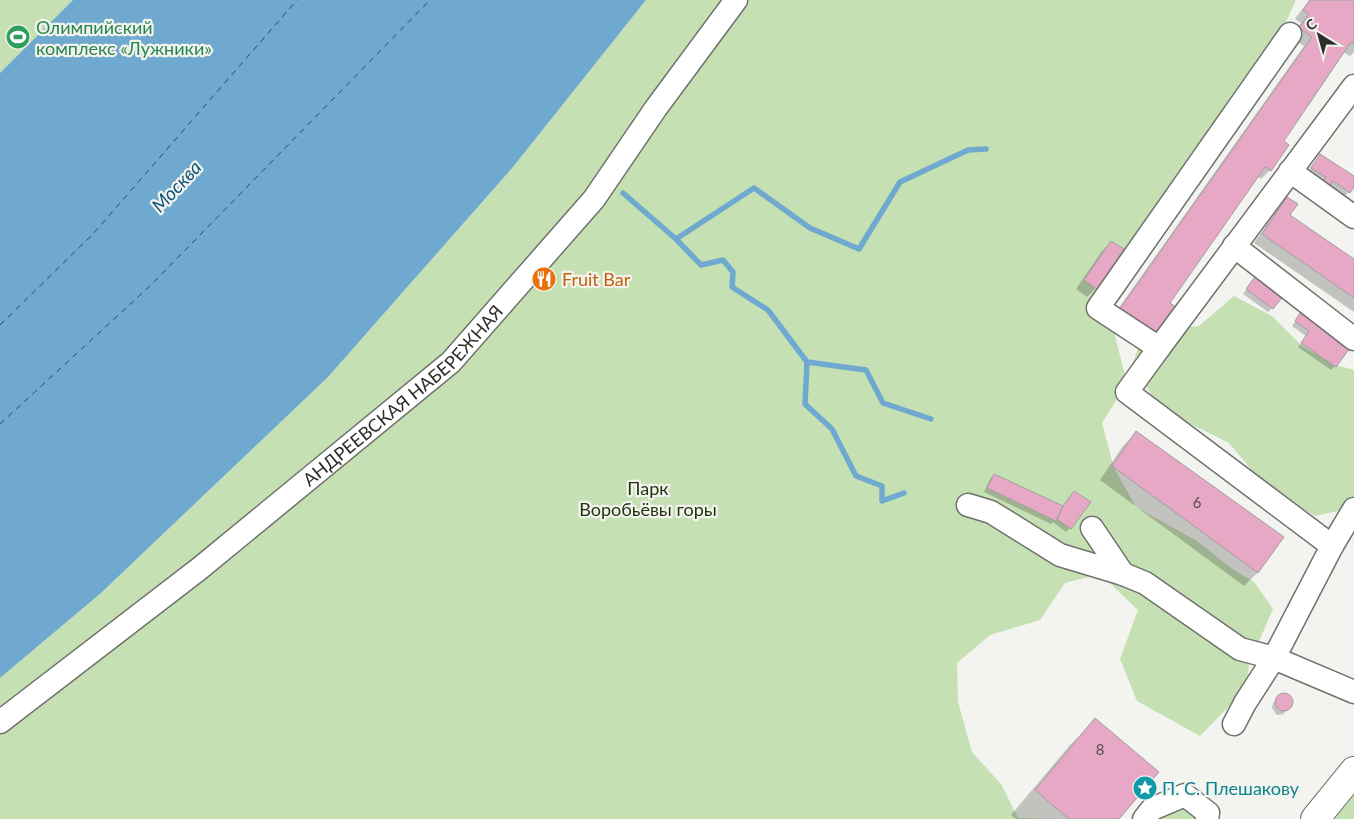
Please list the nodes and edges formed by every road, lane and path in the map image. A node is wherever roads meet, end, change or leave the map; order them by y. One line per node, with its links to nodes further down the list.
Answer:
1 (736, 0): 16 (lane, АНДРЕЕВСКАЯ НАБЕРЕЖНАЯ)
2 (1290, 34): 8 (lane)
3 (1354, 86): 4 (lane)
4 (1290, 171): 5 (lane); 6 (lane)
5 (1354, 217)
6 (1234, 246): 7 (lane); 8 (lane)
7 (1354, 339)
8 (1159, 348): 12 (lane)
9 (968, 505): 13 (lane)
10 (1354, 509): 12 (lane)
11 (1092, 528): 13 (lane)
12 (1332, 546): 14 (lane)
13 (1123, 574): 14 (lane)
14 (1274, 658): 15 (lane); 17 (lane)
15 (1354, 692)
16 (0, 722)
17 (1234, 724)
18 (1354, 771): 21 (main road)
19 (1144, 819): 20 (lane)
20 (1207, 819)
21 (1315, 819)

